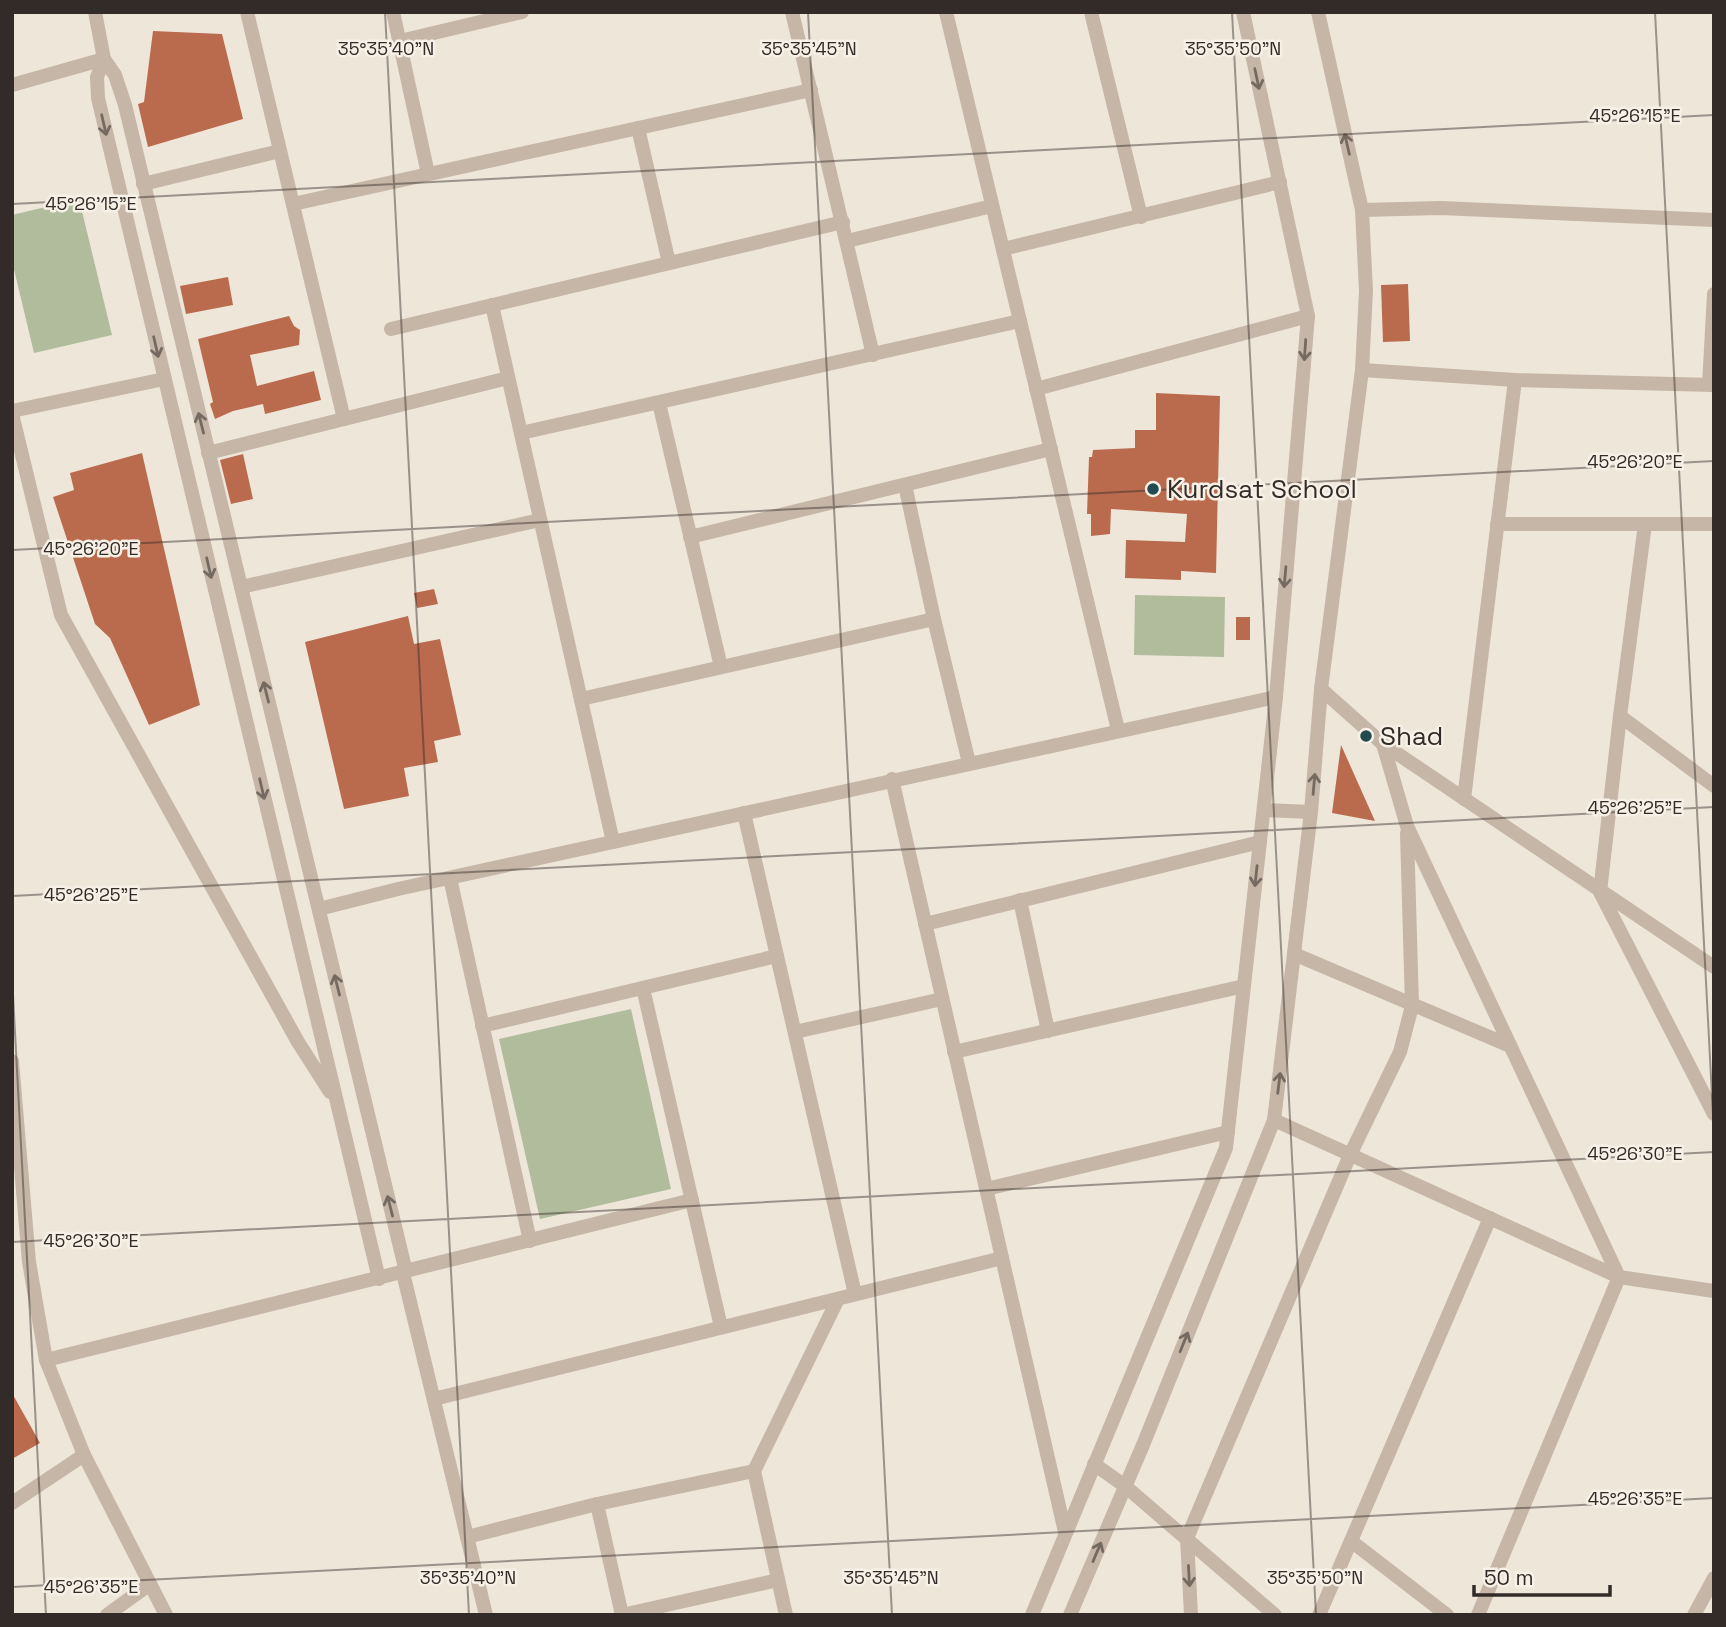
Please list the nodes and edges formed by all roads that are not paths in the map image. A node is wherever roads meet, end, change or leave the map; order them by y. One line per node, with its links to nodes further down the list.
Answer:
1 (95, 12): 11 (street)
2 (247, 12): 15 (street)
3 (393, 12): 10 (street)
4 (522, 12): 10 (street)
5 (792, 12): 13 (street)
6 (946, 12): 20 (street)
7 (1091, 12): 22 (street)
8 (1242, 12): 17 (street, one-way to 17)
9 (1318, 12): 21 (street, one-way to 9)
10 (400, 41): 16 (street)
11 (104, 60): 12 (street); 18 (street); 36 (street, one-way to 36)
12 (12, 85)
13 (810, 90): 14 (street); 24 (street)
14 (638, 128): 16 (street); 27 (street)
15 (280, 151): 18 (street); 19 (street)
16 (428, 174): 19 (street)
17 (1280, 182): 22 (street); 30 (street)
18 (144, 184): 45 (street, one-way to 18)
19 (293, 204): 42 (street)
20 (992, 206): 25 (street); 26 (street)
21 (1362, 210): 23 (street); 34 (street)
22 (1142, 217): 26 (street)
23 (1714, 220)
24 (843, 222): 25 (street); 27 (street)
25 (847, 241): 33 (street)
26 (1003, 249): 31 (street)
27 (669, 263): 29 (street)
28 (1714, 294): 38 (street)
29 (492, 305): 32 (street); 35 (street)
30 (1308, 316): 39 (street); 56 (street, one-way to 56)
31 (1020, 321): 33 (street); 39 (street)
32 (391, 329)
33 (873, 355): 40 (street)
34 (1362, 370): 37 (street); 55 (street)
35 (508, 378): 42 (street); 43 (street)
36 (164, 379): 41 (street); 89 (street, one-way to 89)
37 (1515, 380): 38 (street); 48 (street)
38 (1711, 385)
39 (1036, 389): 44 (street)
40 (659, 402): 43 (street); 51 (street)
41 (12, 412): 89 (street)
42 (344, 419): 45 (street)
43 (521, 433): 47 (street)
44 (1051, 449): 46 (street); 59 (street)
45 (208, 453): 52 (street)
46 (905, 485): 51 (street); 53 (street)
47 (540, 520): 52 (street); 57 (street)
48 (1497, 524): 49 (street); 64 (street)
49 (1645, 524): 50 (street); 58 (street)
50 (1714, 524)
51 (690, 537): 54 (street)
52 (241, 587): 74 (street, one-way to 52)
53 (934, 619): 54 (street); 61 (street)
54 (721, 667): 57 (street)
55 (1321, 689): 60 (street); 67 (street, one-way to 55)
56 (1276, 697): 59 (street); 65 (street)
57 (581, 699): 69 (street)
58 (1620, 716): 63 (street); 72 (street)
59 (1118, 730): 61 (street)
60 (1383, 744): 64 (street); 68 (street)
61 (969, 763): 62 (street)
62 (892, 779): 66 (street); 75 (street)
63 (1714, 786)
64 (1464, 799): 72 (street)
65 (1264, 810): 67 (street); 70 (street)
66 (744, 813): 69 (street); 77 (street)
67 (1311, 813): 76 (street)
68 (1407, 826): 82 (street); 86 (street)
69 (613, 842): 71 (street)
70 (1259, 842): 73 (street); 79 (street, one-way to 79)
71 (450, 877): 74 (street); 83 (street)
72 (1600, 892): 78 (street); 90 (street)
73 (1020, 900): 75 (street); 84 (street)
74 (318, 909): 100 (street, one-way to 74)
75 (925, 924): 81 (street)
76 (1294, 954): 82 (street); 91 (street, one-way to 76)
77 (777, 956): 80 (street); 85 (street)
78 (1714, 967)
79 (1244, 986): 84 (street); 92 (street)
80 (643, 988): 83 (street); 96 (street)
81 (942, 999): 85 (street); 87 (street)
82 (1412, 1006): 86 (street); 94 (street)
83 (482, 1026): 98 (street)
84 (1048, 1031): 87 (street)
85 (795, 1032): 104 (street)
86 (1508, 1045): 101 (street)
87 (954, 1052): 95 (street)
88 (12, 1060): 93 (street)
89 (338, 1104): 102 (street)
90 (1714, 1114)
91 (1274, 1120): 94 (street); 112 (street, one-way to 91)
92 (1227, 1132): 95 (street); 110 (street)
93 (15, 1141): 107 (street)
94 (1350, 1155): 97 (street); 117 (street)
95 (986, 1189): 99 (street)
96 (692, 1200): 98 (street); 106 (street)
97 (1490, 1218): 101 (street); 118 (street)
98 (530, 1241): 100 (street)
99 (1002, 1258): 104 (street); 115 (street)
100 (405, 1272): 102 (street); 108 (street)
101 (1619, 1277): 103 (street); 133 (street)
102 (379, 1279): 107 (street)
103 (1714, 1291)
104 (855, 1294): 105 (street)
105 (838, 1299): 106 (street); 111 (street)
106 (722, 1327): 108 (street)
107 (46, 1360): 109 (street)
108 (434, 1399): 116 (street)
109 (84, 1455): 113 (street); 121 (street)
110 (1094, 1464): 112 (street); 115 (street)
111 (754, 1471): 114 (street); 120 (street)
112 (1125, 1486): 117 (street); 128 (street, one-way to 112)
113 (12, 1503)
114 (597, 1504): 116 (street); 125 (street)
115 (1065, 1532): 127 (street)
116 (467, 1537): 124 (street)
117 (1187, 1538): 129 (street, one-way to 129); 130 (street)
118 (1351, 1542): 131 (street); 132 (street)
119 (1714, 1578): 134 (street)
120 (778, 1580): 125 (street); 126 (street)
121 (150, 1584): 122 (street); 123 (street)
122 (107, 1615)
123 (166, 1615)
124 (486, 1615)
125 (622, 1615)
126 (786, 1615)
127 (1032, 1615)
128 (1070, 1615)
129 (1191, 1615)
130 (1275, 1615)
131 (1319, 1615)
132 (1447, 1615)
133 (1478, 1615)
134 (1694, 1615)

